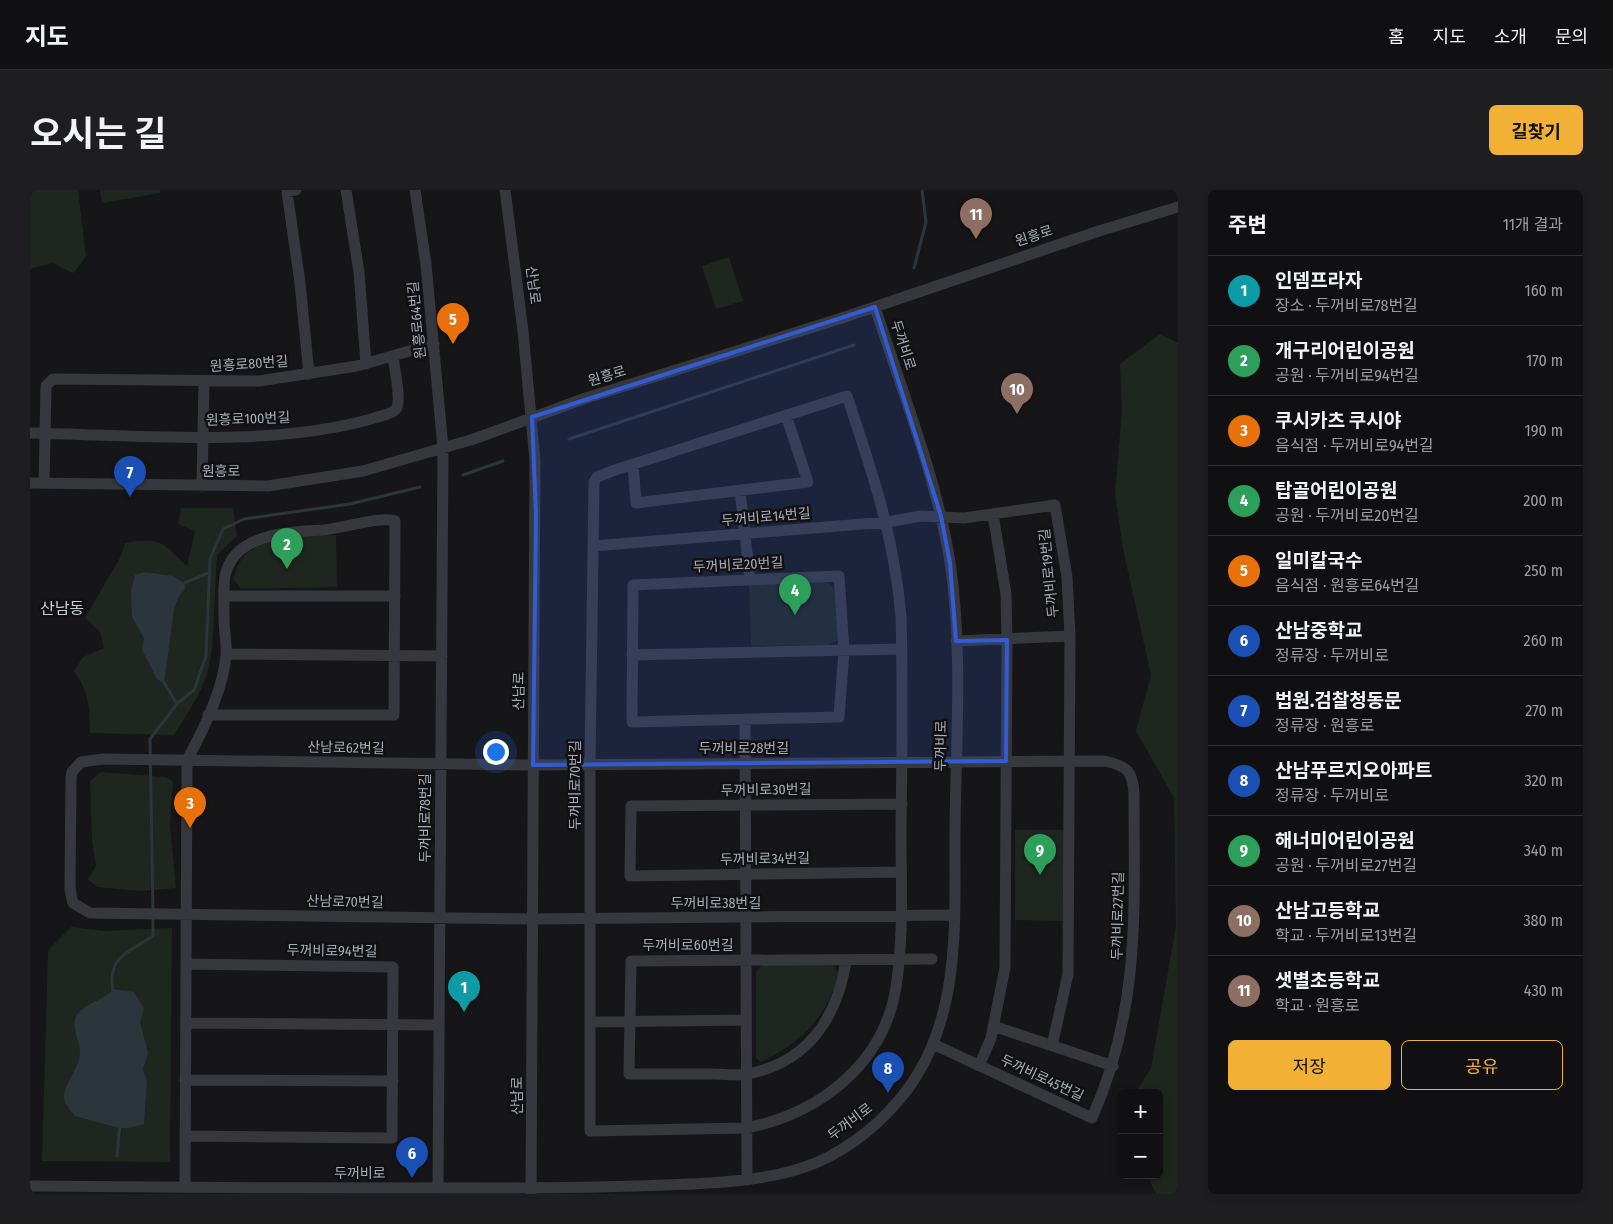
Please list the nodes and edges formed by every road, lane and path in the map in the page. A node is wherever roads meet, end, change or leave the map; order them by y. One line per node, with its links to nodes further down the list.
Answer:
1 (290, 190): 10 (street, 원흥로80번길)
2 (346, 190): 9 (street)
3 (415, 190): 7 (street, 원흥로64번길)
4 (505, 190): 13 (street, 산남로)
5 (1178, 207): 6 (street, 원흥로)
6 (875, 307): 13 (street, 원흥로); 25 (street, 두꺼비로)
7 (434, 344): 8 (street, 원흥로80번길); 17 (street, 원흥로64번길)
8 (393, 356): 9 (street, 원흥로80번길); 16 (street, 원흥로100번길)
9 (366, 364): 10 (street, 원흥로80번길)
10 (309, 374): 11 (street, 원흥로80번길)
11 (204, 381): 15 (street); 16 (street, 원흥로80번길)
12 (786, 415): 18 (street, 두꺼비로70번길); 22 (street); 26 (street, 두꺼비로70번길)
13 (532, 417): 17 (street, 원흥로); 50 (street, 산남로)
14 (30, 433): 15 (street, 원흥로100번길)
15 (45, 433): 16 (street, 원흥로100번길); 20 (street)
16 (203, 436): 21 (street, 원흥로80번길)
17 (443, 448): 21 (street, 원흥로); 40 (street, 두꺼비로78번길)
18 (632, 464): 22 (street); 28 (street, 두꺼비로70번길)
19 (30, 482): 20 (street, 원흥로)
20 (44, 483): 21 (street, 원흥로)
21 (202, 486)
22 (740, 490): 27 (street)
23 (1055, 505): 24 (street, 두꺼비로14번길); 32 (street, 두꺼비로19번길)
24 (993, 514): 25 (street, 두꺼비로14번길); 33 (street)
25 (941, 516): 26 (street, 두꺼비로14번길); 34 (street, 두꺼비로)
26 (887, 522): 27 (street, 두꺼비로14번길); 35 (street)
27 (745, 534): 28 (street, 두꺼비로14번길); 29 (street)
28 (593, 546): 51 (street, 두꺼비로70번길)
29 (750, 579): 36 (street, 두꺼비로20번길); 39 (street, 두꺼비로20번길)
30 (224, 596): 31 (street); 31 (street); 37 (street)
31 (395, 596): 38 (street)
32 (1070, 636): 33 (street, 두꺼비로19번길); 45 (street)
33 (1007, 640): 34 (street, 두꺼비로19번길); 44 (street)
34 (956, 641): 47 (street, 두꺼비로)
35 (902, 649): 36 (street); 46 (street)
36 (844, 651): 39 (street); 42 (street, 두꺼비로20번길)
37 (226, 654): 38 (street); 41 (street)
38 (395, 655): 40 (street); 41 (street)
39 (632, 655): 42 (street, 두꺼비로20번길)
40 (442, 656): 49 (street, 두꺼비로78번길)
41 (208, 715): 43 (street)
42 (745, 720): 48 (street, 두꺼비로60번길)
43 (187, 760): 49 (street, 산남로62번길); 57 (street, 산남로62번길); 60 (street)
44 (1006, 761): 45 (street, 두꺼비로27번길); 47 (street, 두꺼비로27번길); 76 (street, 두꺼비로45번길)
45 (1069, 761): 78 (street); 80 (street, 두꺼비로27번길)
46 (902, 762): 47 (street, 두꺼비로28번길); 48 (street, 두꺼비로28번길); 52 (street)
47 (956, 762): 58 (street, 두꺼비로)
48 (745, 763): 51 (street, 두꺼비로28번길); 53 (street, 두꺼비로60번길)
49 (441, 764): 50 (street, 산남로62번길); 62 (street, 두꺼비로78번길)
50 (533, 764): 51 (street, 두꺼비로28번길); 64 (street, 산남로)
51 (590, 764): 63 (street, 두꺼비로70번길)
52 (902, 804): 53 (street, 두꺼비로30번길); 54 (street)
53 (745, 805): 55 (street, 두꺼비로60번길); 56 (street, 두꺼비로30번길)
54 (901, 872): 55 (street, 두꺼비로34번길); 59 (street)
55 (745, 874): 56 (street, 두꺼비로34번길); 61 (street, 두꺼비로60번길)
56 (630, 876)
57 (103, 914): 60 (street, 산남로70번길)
58 (954, 914): 59 (street, 두꺼비로38번길); 77 (street, 두꺼비로)
59 (900, 915): 61 (street, 두꺼비로38번길); 65 (street)
60 (186, 916): 62 (street, 산남로70번길); 69 (street)
61 (745, 917): 63 (street, 두꺼비로38번길); 67 (street, 두꺼비로60번길)
62 (440, 918): 64 (street, 산남로70번길); 75 (street, 두꺼비로78번길)
63 (590, 918): 64 (street, 두꺼비로38번길); 72 (street, 두꺼비로70번길)
64 (533, 919): 91 (street, 산남로)
65 (899, 959): 66 (street, 두꺼비로60번길); 68 (street, 두꺼비로60번길); 85 (street)
66 (932, 959)
67 (745, 960): 68 (street, 두꺼비로60번길); 70 (street, 두꺼비로60번길); 71 (street, 두꺼비로60번길)
68 (846, 961): 81 (street, 두꺼비로60번길)
69 (186, 964): 73 (street); 74 (street, 두꺼비로94번길)
70 (746, 1020): 71 (street); 81 (street, 두꺼비로60번길)
71 (630, 1021): 72 (street); 81 (street, 두꺼비로60번길)
72 (590, 1022): 85 (street, 두꺼비로70번길)
73 (186, 1023): 74 (street); 82 (street)
74 (393, 1025): 75 (street); 83 (street, 두꺼비로94번길)
75 (439, 1025): 90 (street, 두꺼비로78번길)
76 (993, 1026): 78 (street); 79 (street, 두꺼비로45번길)
77 (933, 1044): 79 (street, 두꺼비로45번길); 87 (street, 두꺼비로)
78 (1052, 1046): 80 (street)
79 (979, 1066): 84 (street, 두꺼비로45번길)
80 (1113, 1066): 84 (street, 두꺼비로27번길)
81 (746, 1074): 85 (street, 두꺼비로60번길)
82 (185, 1080): 83 (street); 86 (street)
83 (393, 1081): 86 (street, 두꺼비로94번길)
84 (1092, 1118)
85 (746, 1128): 87 (street, 두꺼비로60번길)
86 (185, 1136): 89 (street)
87 (746, 1180): 91 (street, 두꺼비로)
88 (30, 1186): 89 (street, 두꺼비로)
89 (185, 1188): 90 (street, 두꺼비로)
90 (438, 1188): 91 (street, 두꺼비로)
91 (531, 1191)

